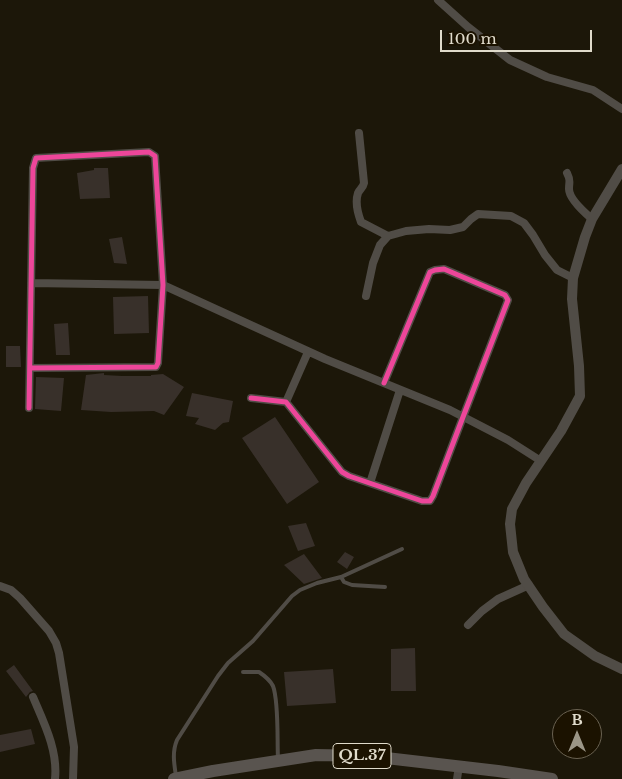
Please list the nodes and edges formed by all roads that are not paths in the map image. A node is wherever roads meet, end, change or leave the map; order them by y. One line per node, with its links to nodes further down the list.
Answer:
1 (438, 0): 2 (street)
2 (622, 108)
3 (358, 133): 7 (street)
4 (622, 169): 6 (street)
5 (567, 174): 6 (street)
6 (592, 219): 8 (street)
7 (388, 236): 8 (street); 11 (street)
8 (573, 278): 20 (street)
9 (31, 283): 10 (street); 10 (street); 13 (street)
10 (163, 285): 12 (street); 13 (street)
11 (366, 296)
12 (308, 352): 14 (street); 17 (street)
13 (30, 368): 18 (street)
14 (384, 384): 15 (street); 19 (street)
15 (400, 390): 19 (street); 21 (street)
16 (251, 398): 17 (street)
17 (286, 402): 21 (street)
18 (30, 408)
19 (462, 416): 20 (street); 21 (street)
20 (541, 461): 24 (street)
21 (370, 483)
22 (402, 549): 23 (lane)
23 (342, 577): 26 (lane); 35 (lane)
24 (529, 585): 27 (street); 28 (street)
25 (0, 586): 34 (street)
26 (385, 587)
27 (468, 625)
28 (622, 669)
29 (243, 672): 31 (lane)
30 (33, 697): 33 (street)
31 (278, 761): 32 (main road, QL.37); 35 (main road, QL.37)
32 (458, 773): 36 (main road, QL.37)
33 (55, 779)
34 (73, 779)
35 (175, 779)
36 (552, 779)

